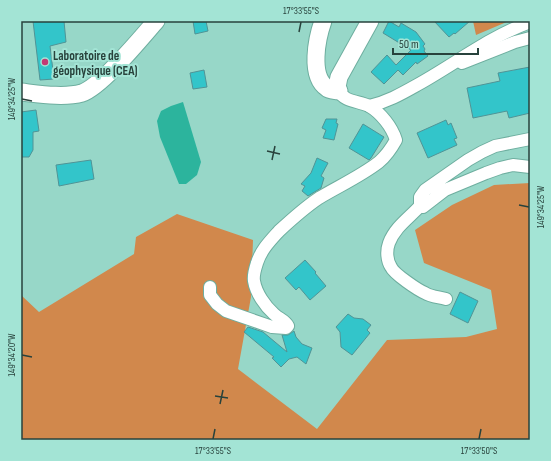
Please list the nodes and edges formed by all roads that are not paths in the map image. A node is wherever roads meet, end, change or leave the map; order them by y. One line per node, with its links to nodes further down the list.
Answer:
1 (156, 21): 8 (street)
2 (323, 21): 7 (street)
3 (370, 21): 7 (street)
4 (530, 22): 6 (street)
5 (530, 38): 6 (street)
6 (445, 68): 9 (street)
7 (339, 91): 9 (street)
8 (21, 92)
9 (369, 106): 13 (street)
10 (530, 139): 12 (street)
11 (530, 167): 12 (street)
12 (420, 206): 14 (street)
13 (210, 287)
14 (446, 299)

